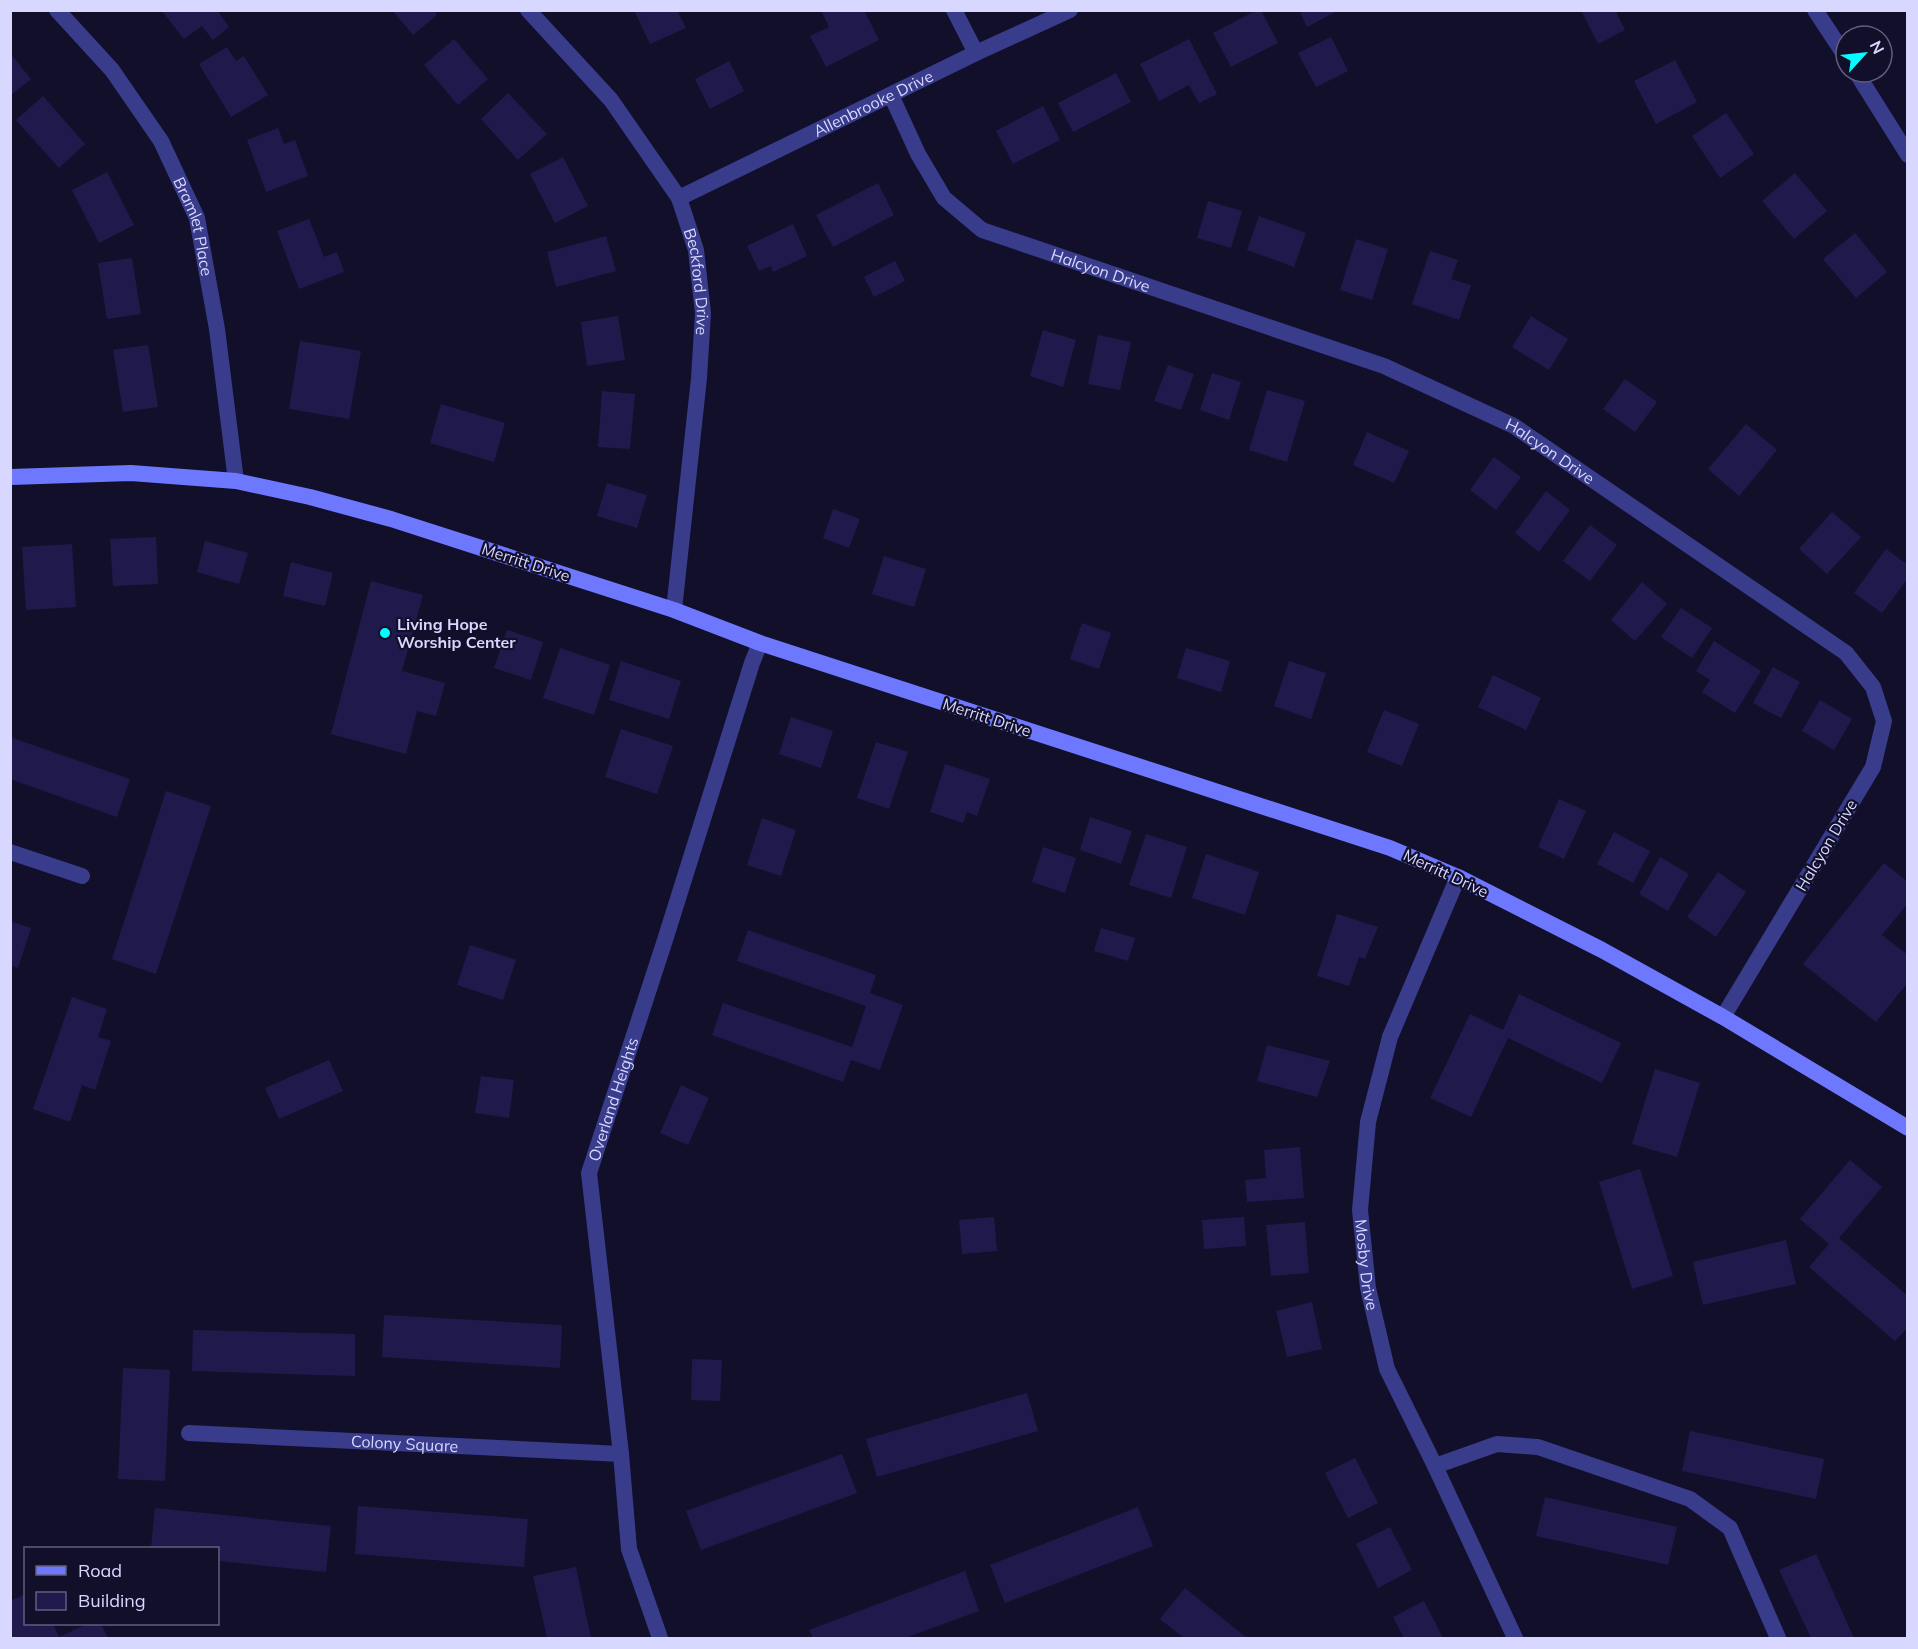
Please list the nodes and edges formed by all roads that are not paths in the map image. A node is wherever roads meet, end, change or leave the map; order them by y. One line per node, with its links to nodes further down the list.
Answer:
1 (57, 10): 13 (street, Bramlet Place)
2 (528, 10): 11 (street, Beckford Drive)
3 (954, 10): 7 (street)
4 (1070, 10): 7 (street, Allenbrooke Drive)
5 (1815, 10): 6 (street)
6 (1834, 39)
7 (976, 53): 9 (street, Allenbrooke Drive)
8 (1864, 84): 10 (street)
9 (891, 94): 11 (street, Allenbrooke Drive); 19 (street, Halcyon Drive)
10 (1908, 155)
11 (679, 198): 14 (street, Beckford Drive)
12 (10, 477): 13 (main road, Merritt Drive)
13 (236, 481): 14 (main road, Merritt Drive)
14 (674, 610): 15 (main road, Merritt Drive)
15 (760, 643): 18 (main road, Merritt Drive); 22 (street, Overland Heights)
16 (10, 852): 17 (street)
17 (82, 876)
18 (1458, 877): 19 (main road, Merritt Drive); 23 (street, Mosby Drive)
19 (1723, 1017): 20 (main road, Merritt Drive)
20 (1908, 1128)
21 (189, 1433): 22 (street, Colony Square)
22 (621, 1454): 24 (street, Overland Heights)
23 (1435, 1466): 25 (street, Mosby Drive); 26 (street)
24 (660, 1638)
25 (1515, 1638)
26 (1778, 1638)

